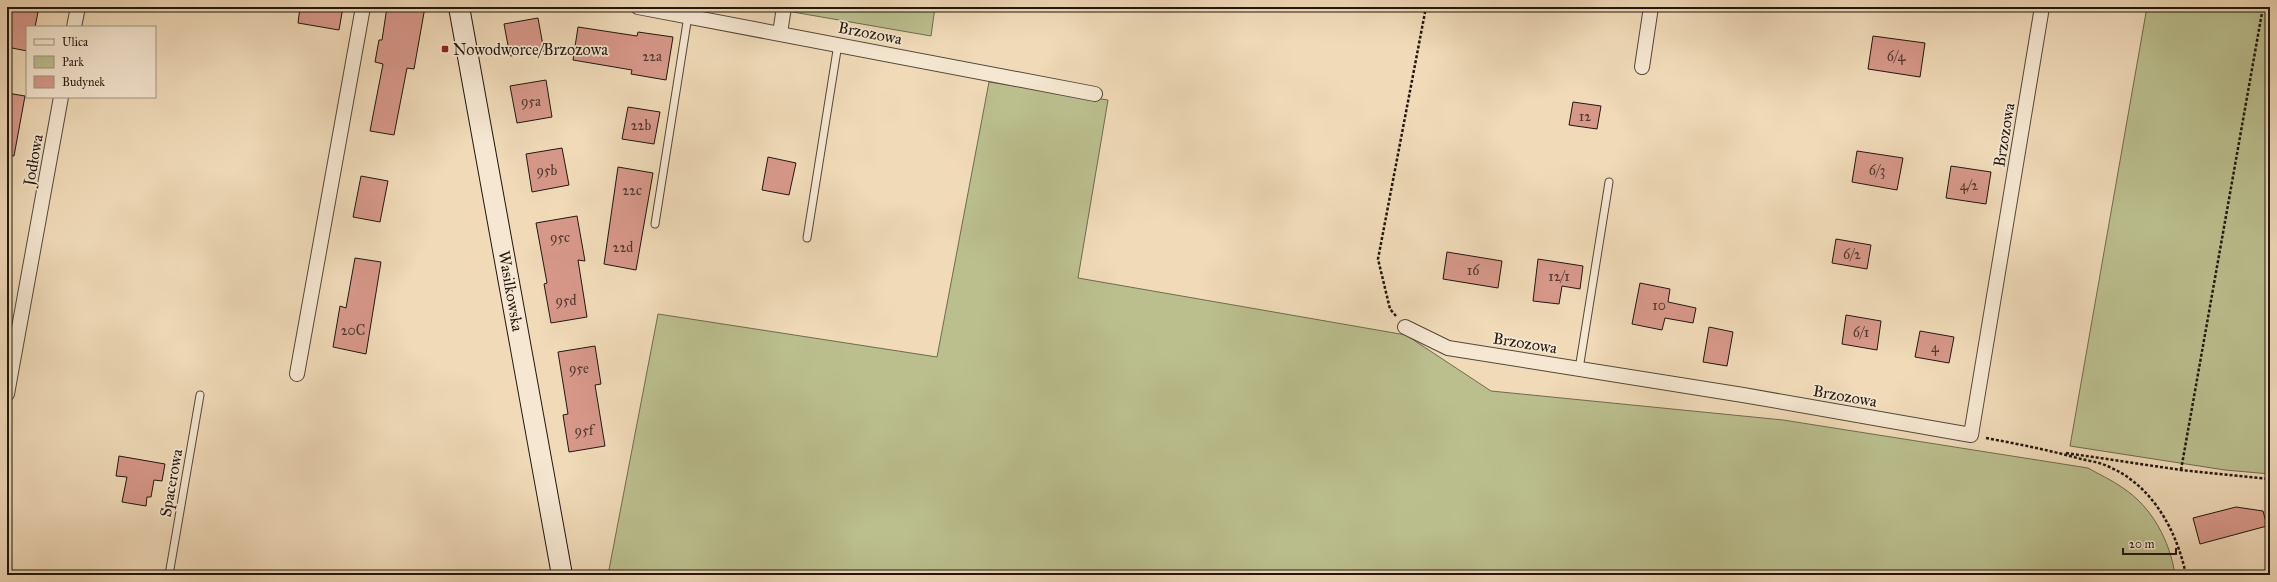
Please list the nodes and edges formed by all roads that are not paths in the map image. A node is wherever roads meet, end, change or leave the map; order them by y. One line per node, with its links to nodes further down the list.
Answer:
1 (78, 7): 9 (street)
2 (363, 7): 20 (street)
3 (459, 7): 24 (street, Wasilkowska)
4 (638, 7): 8 (street, Brzozowa)
5 (784, 7): 10 (street)
6 (1651, 7): 12 (street)
7 (2042, 7): 19 (street, Brzozowa)
8 (688, 16): 10 (street, Brzozowa); 16 (lane)
9 (74, 26)
10 (780, 33): 11 (street, Brzozowa)
11 (838, 44): 13 (street, Brzozowa); 17 (lane)
12 (1642, 67)
13 (1095, 94)
14 (61, 98): 21 (street, Jodłowa)
15 (1609, 182): 19 (lane)
16 (655, 224)
17 (807, 238)
18 (1405, 327): 19 (street, Brzozowa)
19 (1579, 369)
20 (297, 374)
21 (7, 394)
22 (200, 395): 23 (lane, Spacerowa)
23 (169, 575)
24 (562, 575)

